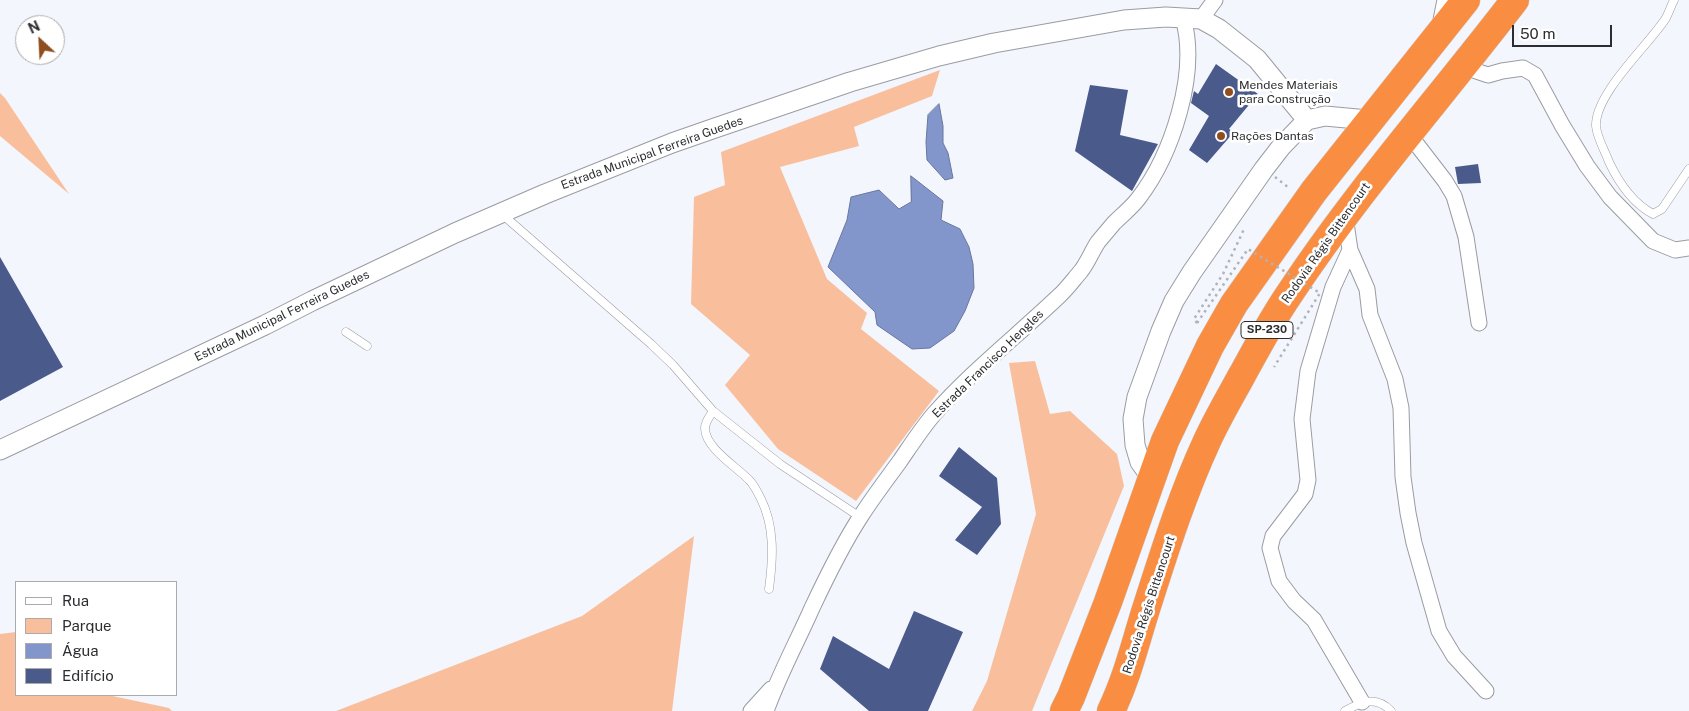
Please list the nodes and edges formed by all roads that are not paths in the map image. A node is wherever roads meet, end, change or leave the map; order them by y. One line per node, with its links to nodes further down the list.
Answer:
1 (1215, 0): 6 (street)
2 (1445, 0): 7 (street)
3 (1466, 0): 7 (highway, SP-230)
4 (1515, 0): 8 (highway, Rodovia Régis Bittencourt / SP-230)
5 (1674, 0): 12 (lane)
6 (1192, 18): 9 (street); 13 (street, Estrada Municipal Ferreira Guedes); 23 (street, Estrada Francisco Hengles)
7 (1438, 34): 10 (highway, SP-230)
8 (1468, 61): 11 (highway, Rodovia Régis Bittencourt / SP-230); 15 (street)
9 (1307, 120): 10 (street); 22 (street)
10 (1368, 120): 22 (highway, SP-230)
11 (1408, 133): 14 (highway, Rodovia Régis Bittencourt / SP-230); 17 (street)
12 (1689, 169)
13 (501, 213): 20 (lane); 21 (street, Estrada Municipal Ferreira Guedes)
14 (1344, 215): 16 (street); 31 (highway, Rodovia Régis Bittencourt / SP-230)
15 (1689, 248)
16 (1350, 250): 26 (street); 27 (street)
17 (1479, 322)
18 (346, 332): 19 (lane)
19 (367, 346)
20 (713, 410): 23 (lane); 24 (lane)
21 (0, 450)
22 (1152, 479): 30 (highway, SP-230)
23 (860, 517): 25 (street, Estrada Francisco Hengles)
24 (769, 589)
25 (777, 682): 28 (street, Estrada Francisco Hengles); 29 (street)
26 (1486, 691)
27 (1362, 702): 32 (lane); 33 (lane)
28 (770, 710)
29 (752, 711)
30 (1064, 711)
31 (1111, 711)
32 (1345, 711)
33 (1391, 711)

